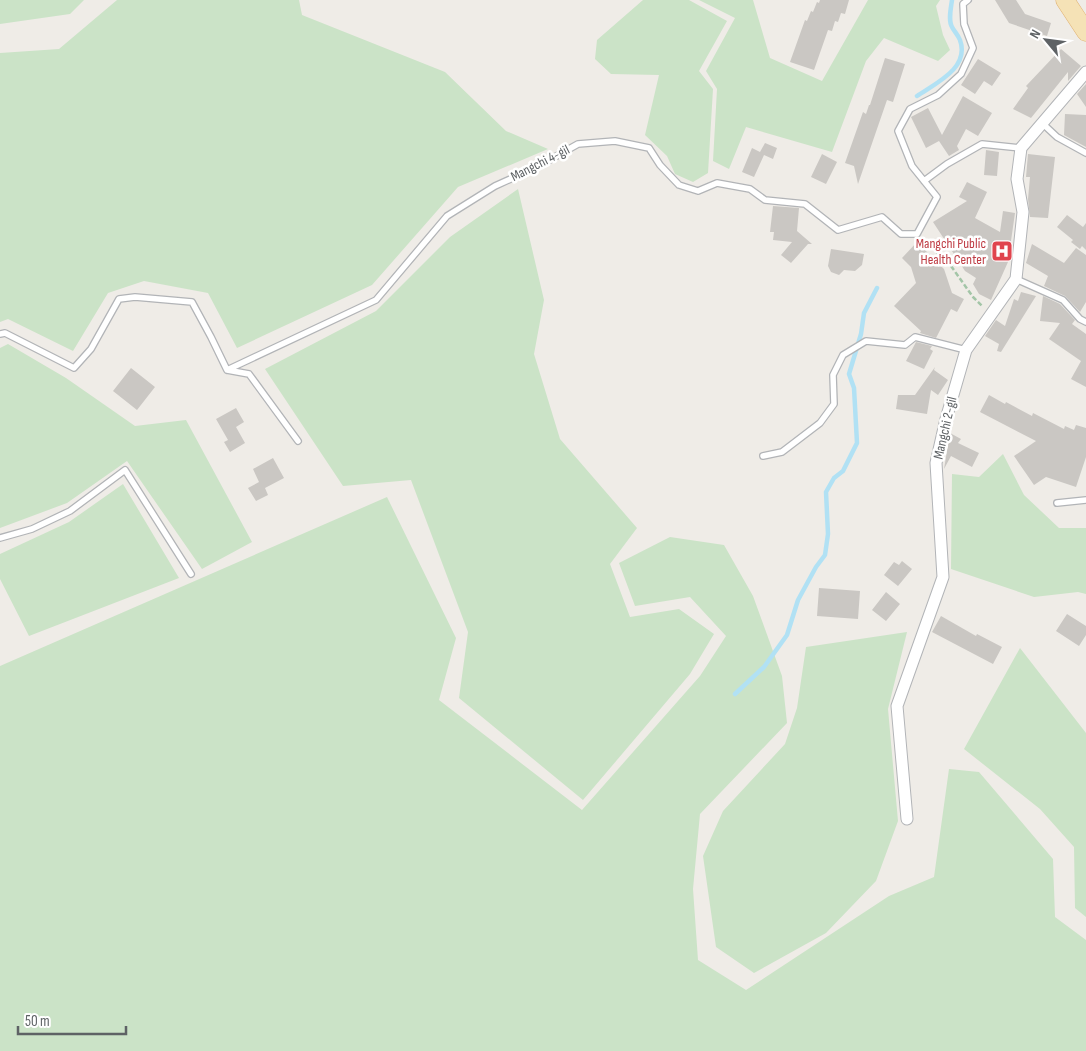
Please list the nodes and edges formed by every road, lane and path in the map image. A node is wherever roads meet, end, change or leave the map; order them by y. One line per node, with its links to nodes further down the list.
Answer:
1 (968, 0): 8 (lane)
2 (1065, 0): 3 (main road)
3 (1086, 32)
4 (1086, 72): 5 (street)
5 (1042, 123): 6 (street); 7 (lane)
6 (1021, 148): 8 (lane); 10 (street, Mangchi 2-gil)
7 (1086, 152)
8 (924, 181): 9 (lane)
9 (917, 234): 11 (path); 15 (lane, Mangchi 4-gil)
10 (1016, 279): 11 (street, Mangchi 2-gil); 12 (lane)
11 (991, 314): 14 (street, Mangchi 2-gil)
12 (1086, 322)
13 (0, 334): 15 (lane)
14 (966, 350): 17 (lane); 22 (street, Mangchi 2-gil)
15 (227, 370): 16 (lane)
16 (298, 441)
17 (763, 456)
18 (1086, 500): 19 (lane)
19 (1057, 503)
20 (0, 538): 21 (lane)
21 (191, 574)
22 (907, 819)

